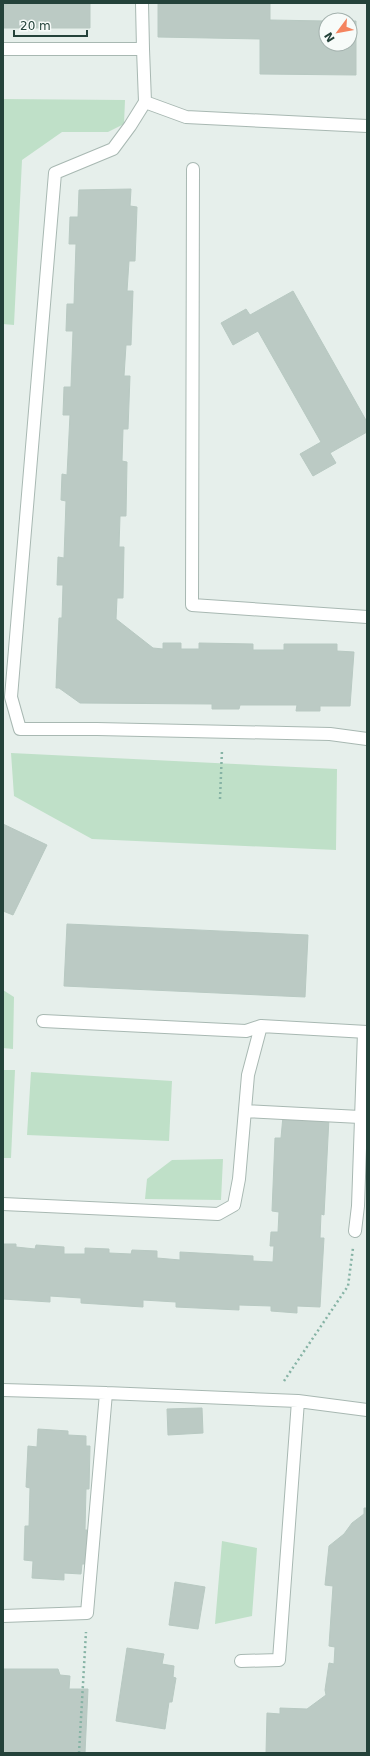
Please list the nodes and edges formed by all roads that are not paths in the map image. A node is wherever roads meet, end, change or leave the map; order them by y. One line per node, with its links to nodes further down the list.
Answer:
1 (142, 3): 3 (lane)
2 (3, 49): 3 (lane)
3 (143, 49): 4 (lane)
4 (145, 102): 5 (lane); 8 (lane)
5 (367, 126)
6 (193, 169): 7 (lane)
7 (367, 617)
8 (367, 738)
9 (44, 1020): 10 (lane)
10 (261, 1026): 11 (lane); 12 (lane)
11 (365, 1032): 13 (lane)
12 (245, 1111): 13 (lane); 14 (lane)
13 (360, 1117): 15 (lane)
14 (3, 1204)
15 (355, 1231)
16 (3, 1390): 17 (lane)
17 (106, 1393): 18 (lane); 20 (lane)
18 (298, 1401): 19 (lane); 21 (lane)
19 (367, 1410)
20 (3, 1616)
21 (242, 1661)

